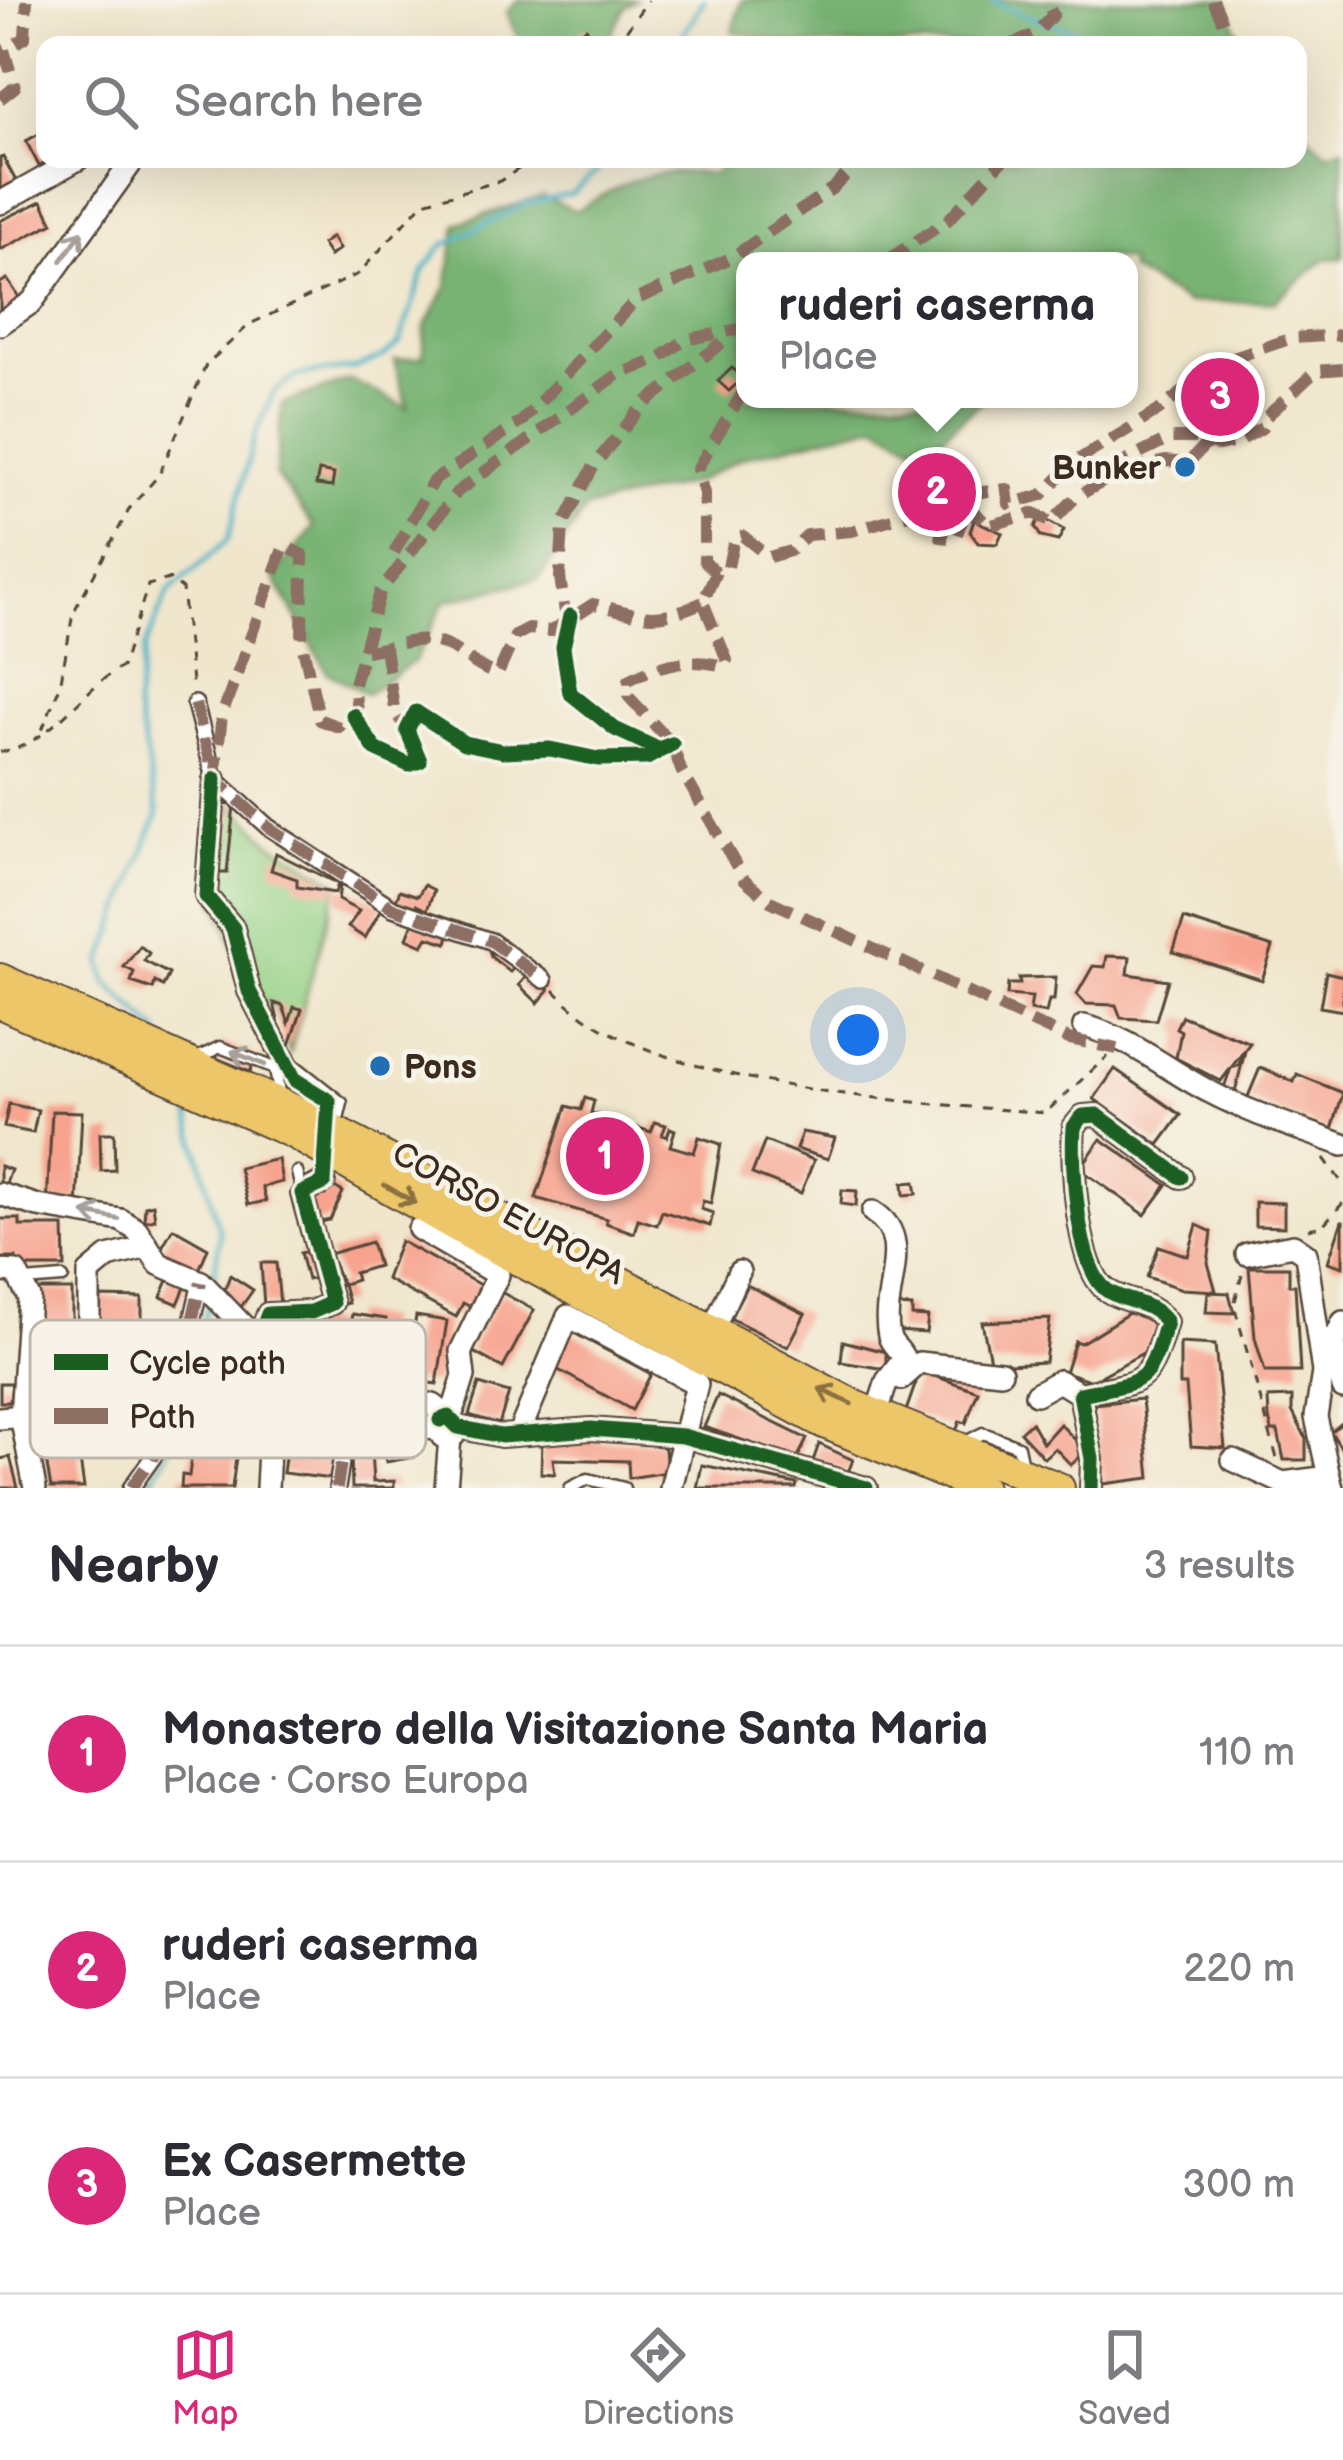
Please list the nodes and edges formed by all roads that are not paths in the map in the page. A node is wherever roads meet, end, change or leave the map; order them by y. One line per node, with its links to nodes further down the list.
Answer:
1 (62, 168): 3 (street)
2 (128, 168): 4 (street, one-way to 2)
3 (0, 203)
4 (0, 324)
5 (195, 704): 6 (street)
6 (215, 779): 7 (street); 11 (street)
7 (544, 980)
8 (2, 988): 10 (main road, CORSO EUROPA)
9 (1084, 1026): 12 (street)
10 (186, 1073): 11 (main road, CORSO EUROPA, one-way to 10); 54 (main road, CORSO EUROPA, one-way to 54)
11 (332, 1116): 30 (main road, CORSO EUROPA)
12 (1343, 1145)
13 (1181, 1177): 34 (street)
14 (324, 1181): 28 (street)
15 (0, 1194): 18 (street, one-way to 15)
16 (873, 1212): 36 (street)
17 (419, 1229): 39 (street)
18 (148, 1247): 24 (street); 25 (street)
19 (1247, 1254): 45 (street)
20 (0, 1271): 23 (street)
21 (739, 1272): 30 (street)
22 (63, 1278): 23 (lane)
23 (24, 1280): 37 (street)
24 (201, 1282): 26 (street); 27 (street)
25 (89, 1320)
26 (192, 1320)
27 (240, 1320)
28 (266, 1320)
29 (1343, 1322): 32 (street)
30 (711, 1333): 36 (main road, CORSO EUROPA, one-way to 30)
31 (1001, 1372): 36 (street)
32 (1343, 1388)
33 (1036, 1394): 34 (street)
34 (1080, 1394): 56 (street)
35 (426, 1403): 39 (street)
36 (878, 1409): 55 (main road, CORSO EUROPA)
37 (10, 1417): 46 (street)
38 (426, 1425): 39 (street)
39 (447, 1426): 40 (street); 49 (street)
40 (519, 1433): 41 (street); 41 (street)
41 (683, 1436): 52 (street); 53 (street)
42 (152, 1458): 47 (street)
43 (340, 1458): 48 (street)
44 (1233, 1460): 45 (street)
45 (1330, 1482)
46 (34, 1488)
47 (131, 1488)
48 (337, 1488)
49 (446, 1488)
50 (570, 1488): 51 (lane)
51 (624, 1488)
52 (671, 1488)
53 (866, 1488)
54 (981, 1488)
55 (1059, 1488)
56 (1091, 1488)

